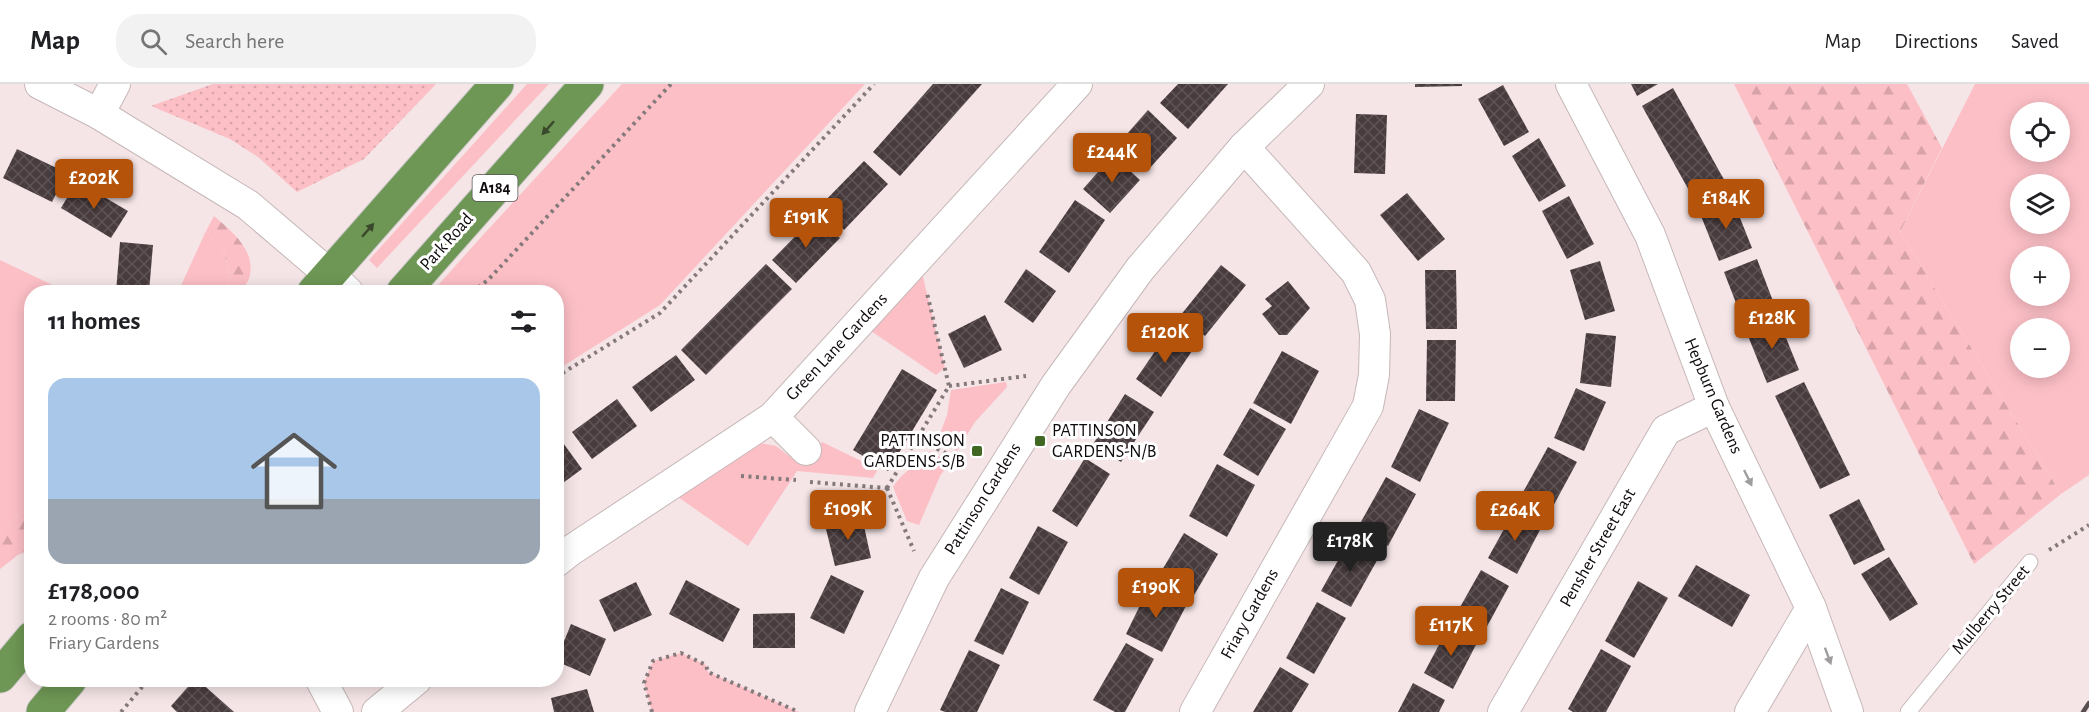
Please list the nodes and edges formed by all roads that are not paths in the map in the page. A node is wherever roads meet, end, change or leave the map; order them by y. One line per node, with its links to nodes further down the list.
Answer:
1 (40, 84): 8 (street)
2 (115, 84): 8 (street)
3 (496, 84): 11 (highway, one-way to 3)
4 (587, 84): 12 (highway, Park Road / A184, one-way to 12)
5 (1077, 84): 14 (street, Green Lane Gardens)
6 (1309, 84): 9 (street, Pattinson Gardens)
7 (1571, 84): 13 (street, Hepburn Gardens)
8 (99, 114): 10 (street)
9 (1244, 147): 27 (street, Pattinson Gardens); 28 (street, Friary Gardens)
10 (330, 285)
11 (332, 285)
12 (409, 285)
13 (1714, 407): 18 (street, Hepburn Gardens, one-way to 18); 29 (street, Pensher Street East)
14 (773, 417): 15 (street); 16 (street, Green Lane Gardens)
15 (806, 450)
16 (564, 556)
17 (2030, 562): 32 (lane, Mulberry Street)
18 (1811, 608): 30 (street); 31 (street, Hepburn Gardens, one-way to 31)
19 (24, 648): 20 (highway)
20 (0, 676)
21 (64, 687): 24 (highway)
22 (325, 687): 25 (street)
23 (407, 687): 26 (street)
24 (43, 712)
25 (338, 712)
26 (377, 712)
27 (870, 712)
28 (1195, 712)
29 (1503, 712)
30 (1750, 712)
31 (1848, 712)
32 (1908, 712)

